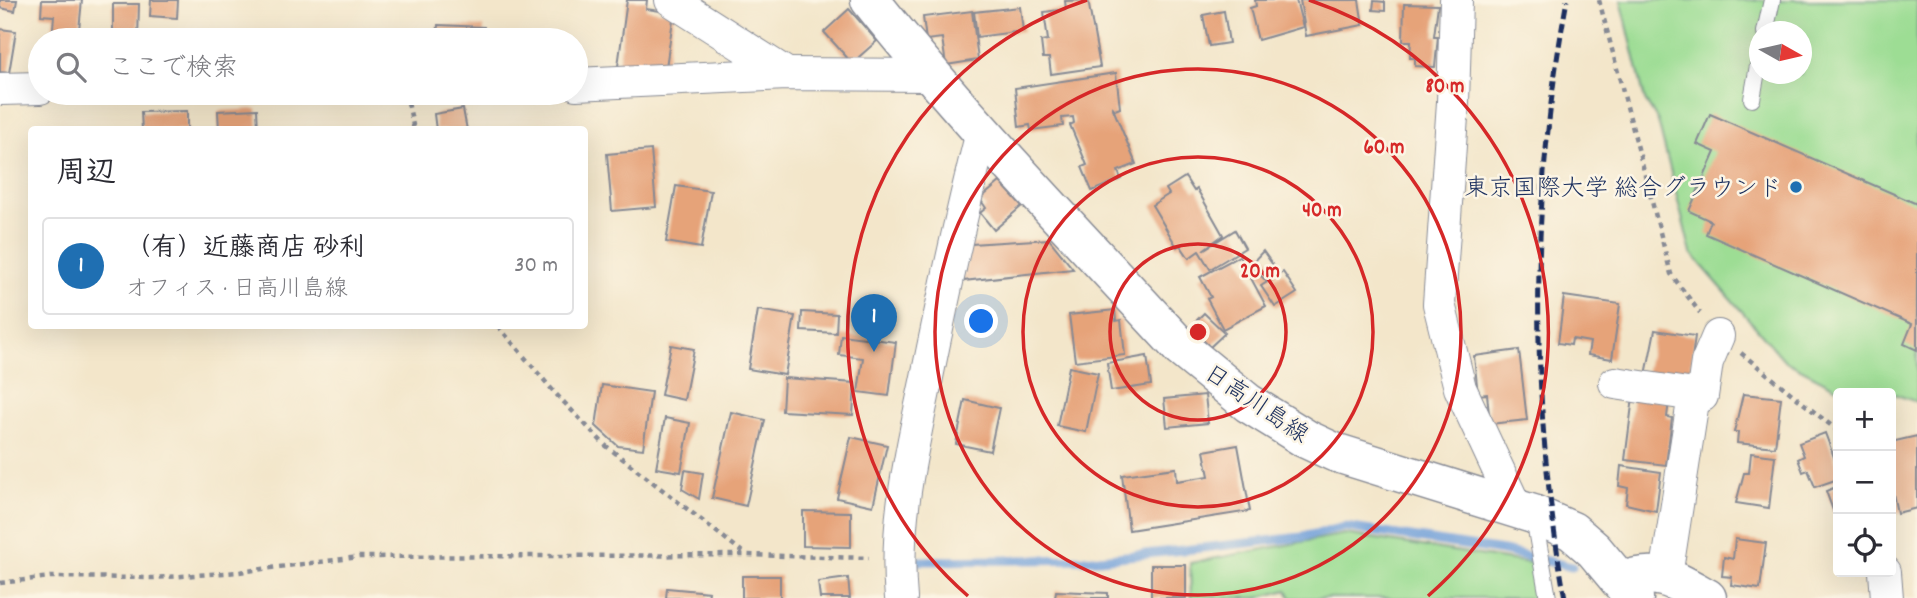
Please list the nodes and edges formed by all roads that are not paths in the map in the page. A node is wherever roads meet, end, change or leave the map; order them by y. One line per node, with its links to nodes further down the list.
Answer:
1 (671, 0): 6 (street)
2 (870, 0): 7 (main road, 日高川島線)
3 (1455, 0): 17 (street)
4 (1772, 0): 5 (lane)
5 (1767, 21)
6 (787, 74): 7 (street); 8 (street)
7 (930, 75): 13 (main road, 日高川島線)
8 (588, 83)
9 (1755, 84): 12 (lane)
10 (28, 88): 11 (street)
11 (0, 89)
12 (1752, 99)
13 (982, 132): 17 (main road, 日高川島線); 21 (street)
14 (1718, 336): 16 (street)
15 (1615, 383): 16 (street)
16 (1694, 395): 18 (street)
17 (1525, 511): 20 (main road, 日高川島線); 22 (lane)
18 (1666, 576): 20 (main road); 23 (main road)
19 (1885, 577): 24 (street)
20 (1628, 590)
21 (901, 598)
22 (1548, 598)
23 (1707, 598)
24 (1886, 598)

